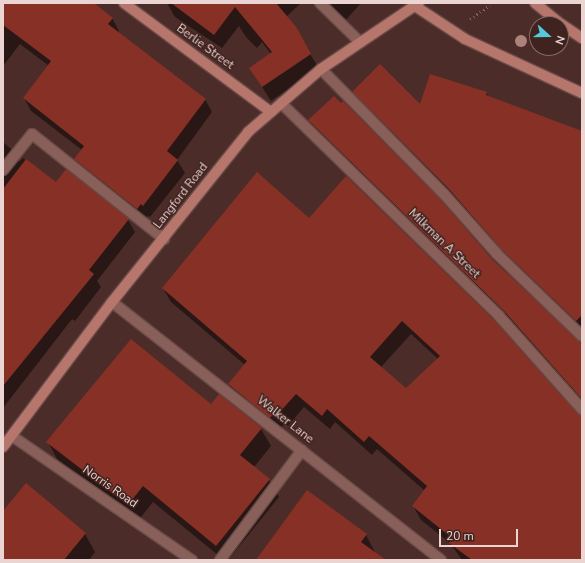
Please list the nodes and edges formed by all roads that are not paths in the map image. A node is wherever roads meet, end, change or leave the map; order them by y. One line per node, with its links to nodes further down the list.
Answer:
1 (124, 3): 12 (street, Berlie Street)
2 (320, 3): 8 (street)
3 (535, 3): 5 (street)
4 (417, 4): 8 (street, Langford Road); 10 (street)
5 (551, 16)
6 (569, 29): 7 (street)
7 (582, 38)
8 (359, 41): 9 (street, Langford Road)
9 (321, 69): 11 (street, Langford Road); 16 (street)
10 (581, 89)
11 (282, 102): 12 (street, Langford Road); 17 (street, Milkman A Street)
12 (271, 112): 14 (street, Langford Road)
13 (3, 170): 14 (street)
14 (164, 239): 15 (street, Langford Road)
15 (112, 302): 18 (street, Langford Road); 20 (street, Walker Lane)
16 (582, 336)
17 (582, 409)
18 (12, 436): 19 (street, Langford Road); 21 (street, Norris Road)
19 (3, 447)
20 (302, 450): 22 (street); 23 (street, Walker Lane)
21 (192, 560)
22 (220, 560)
23 (441, 560)

